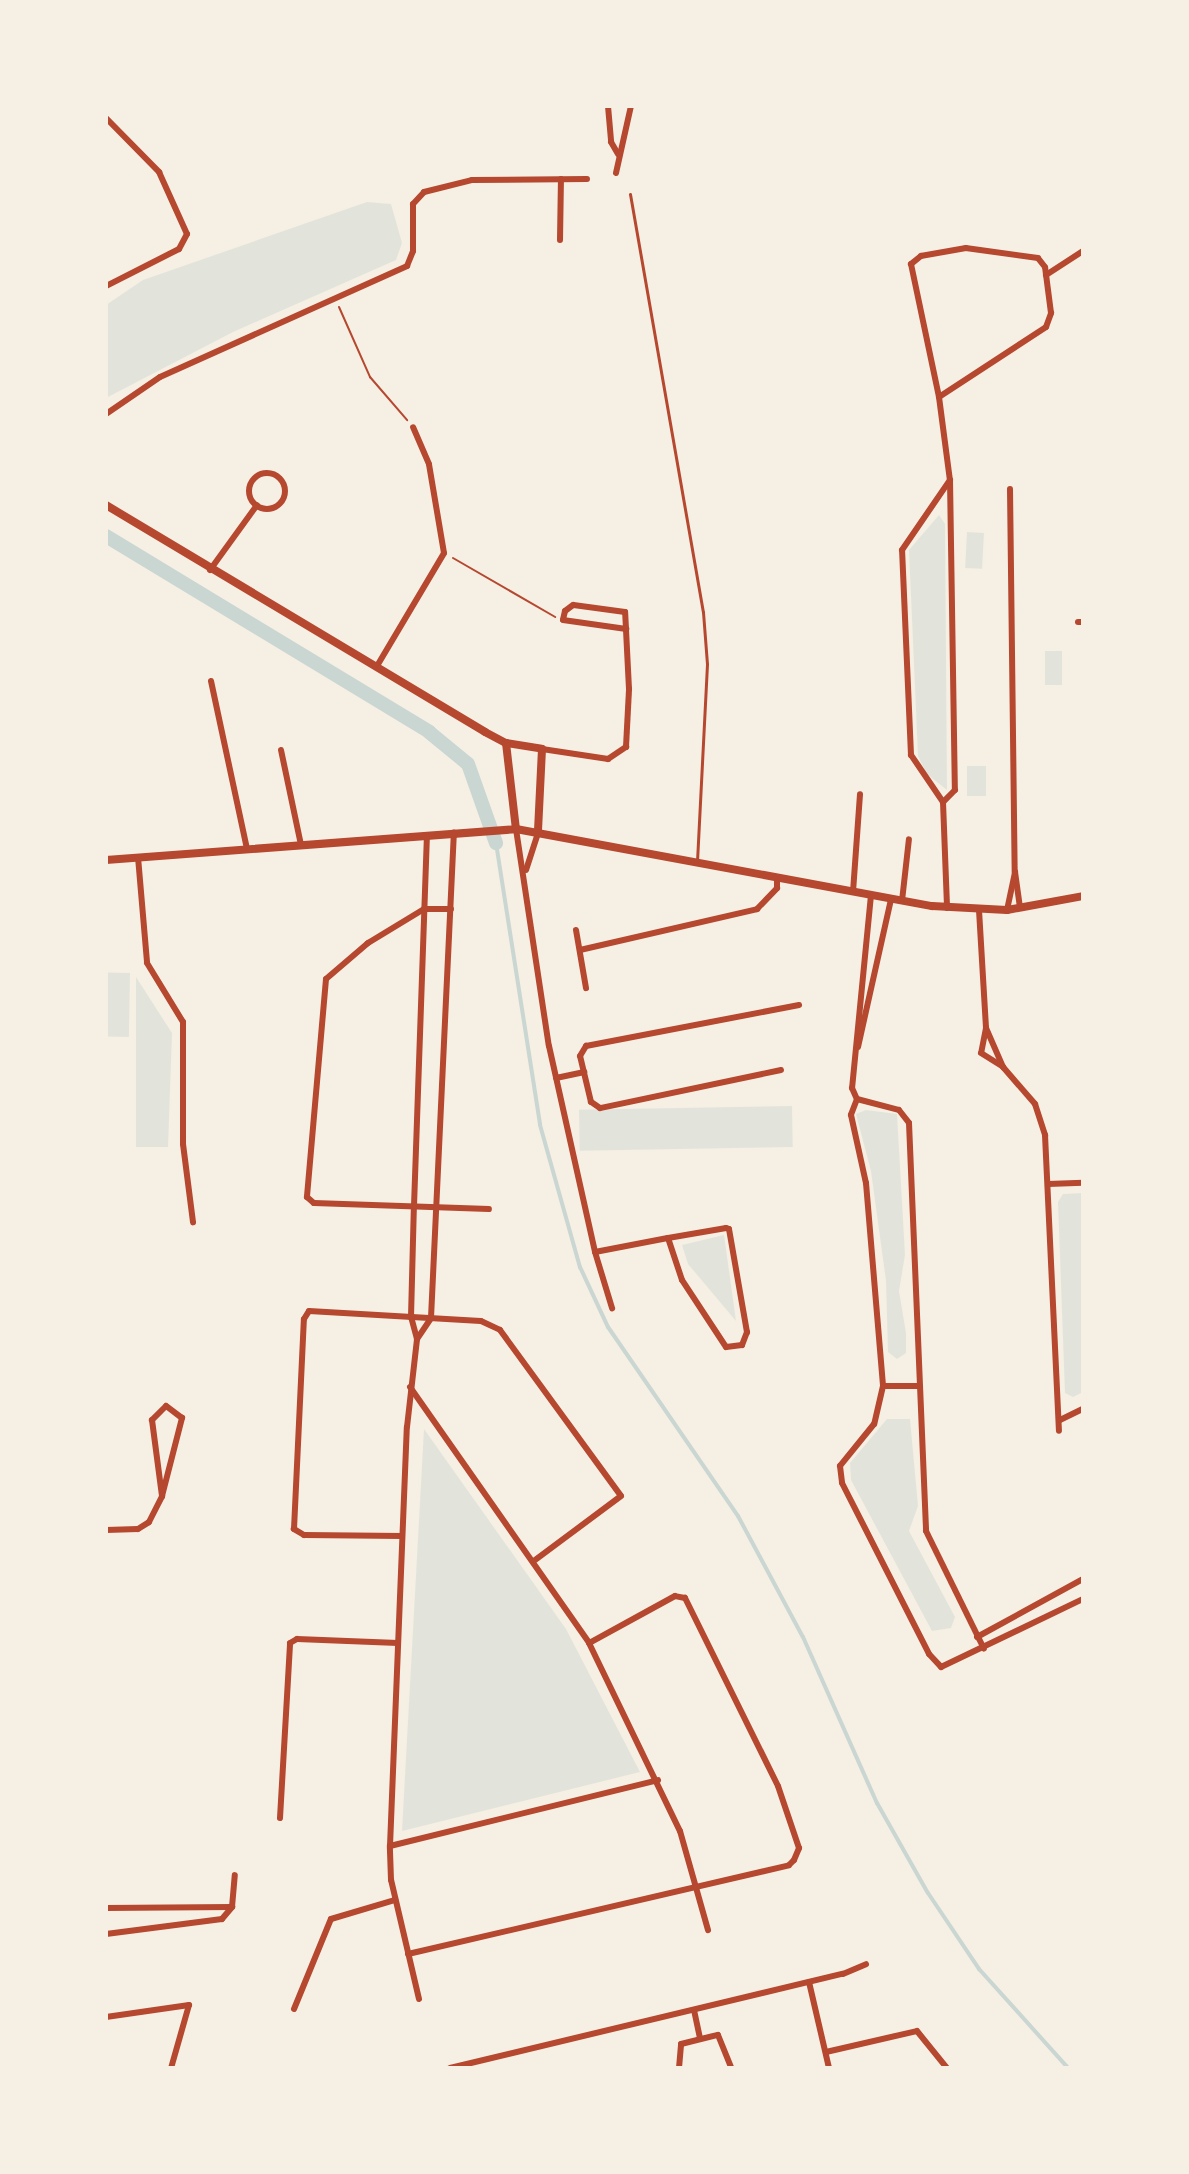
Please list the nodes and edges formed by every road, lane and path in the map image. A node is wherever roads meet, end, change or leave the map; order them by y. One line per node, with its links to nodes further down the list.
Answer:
1 (608, 106): 4 (street)
2 (631, 106): 4 (street)
3 (106, 118): 12 (street)
4 (618, 154): 5 (street)
5 (616, 173)
6 (561, 179): 7 (street); 9 (street); 13 (street)
7 (587, 179)
8 (630, 194): 41 (lane)
9 (560, 240)
10 (1083, 251): 11 (street)
11 (1046, 275): 14 (street); 14 (street)
12 (106, 286)
13 (336, 298): 15 (street); 16 (path)
14 (939, 397): 17 (street)
15 (106, 414)
16 (413, 427): 21 (street)
17 (950, 480): 31 (street); 31 (street)
18 (1010, 489): 43 (street)
19 (106, 505): 22 (street)
20 (257, 505): 20 (street); 22 (street)
21 (444, 553): 23 (path); 25 (street)
22 (210, 570): 25 (street)
23 (563, 620): 24 (street); 24 (street)
24 (626, 629): 28 (street)
25 (377, 666): 27 (street)
26 (211, 681): 38 (street)
27 (506, 743): 28 (street); 32 (street)
28 (542, 749): 33 (street)
29 (281, 750): 37 (street)
30 (860, 794): 45 (street)
31 (943, 802): 50 (street)
32 (516, 829): 33 (street); 34 (street); 42 (street)
33 (538, 831): 41 (street); 42 (street)
34 (454, 833): 35 (street); 53 (street)
35 (427, 835): 37 (street); 52 (street)
36 (909, 839): 49 (street)
37 (301, 845): 38 (street)
38 (247, 849): 39 (street)
39 (138, 857): 40 (street); 76 (street)
40 (106, 860)
41 (697, 862): 44 (street)
42 (526, 870): 69 (street)
43 (1015, 872): 51 (street); 55 (street)
44 (777, 877): 45 (street); 57 (street)
45 (853, 892): 46 (street)
46 (871, 895): 48 (street); 58 (street)
47 (1083, 896): 51 (street)
48 (891, 899): 49 (street); 59 (street)
49 (902, 901): 50 (street)
50 (947, 908): 54 (street)
51 (1020, 908): 55 (street)
52 (424, 909): 53 (street); 73 (street); 73 (street)
53 (451, 909): 74 (street)
54 (979, 910): 55 (street); 64 (street)
55 (1007, 910)
56 (576, 930): 57 (street)
57 (580, 950): 60 (street)
58 (864, 971): 59 (street); 62 (street)
59 (878, 974): 63 (street)
60 (586, 988)
61 (799, 1005): 68 (street)
62 (858, 1012): 63 (street); 65 (street)
63 (869, 1014): 65 (street)
64 (986, 1028): 66 (street); 66 (street)
65 (857, 1049): 70 (street)
66 (1003, 1067): 72 (street)
67 (781, 1070): 68 (street)
68 (584, 1072): 69 (street)
69 (556, 1078): 78 (street)
70 (857, 1099): 83 (street); 84 (street)
71 (1083, 1183): 72 (street)
72 (1048, 1184): 87 (street)
73 (414, 1206): 74 (street); 80 (street)
74 (438, 1207): 75 (street); 81 (street)
75 (489, 1209)
76 (193, 1222)
77 (668, 1238): 77 (street); 78 (street)
78 (595, 1252): 79 (street)
79 (612, 1308)
80 (411, 1317): 81 (street); 82 (street); 91 (street)
81 (431, 1318): 82 (street); 92 (street)
82 (417, 1339): 85 (street)
83 (883, 1386): 84 (street); 99 (street)
84 (917, 1386): 96 (street)
85 (410, 1387): 91 (street); 92 (street)
86 (1083, 1409): 87 (street)
87 (1060, 1420): 88 (street)
88 (1059, 1431)
89 (162, 1496): 89 (street); 90 (street)
90 (106, 1530)
91 (402, 1536): 97 (street)
92 (535, 1560): 98 (street)
93 (1080, 1581): 94 (street); 96 (street)
94 (1083, 1592)
95 (1083, 1599): 99 (street)
96 (977, 1637): 99 (street)
97 (398, 1643): 101 (street); 102 (street)
98 (589, 1643): 100 (street); 104 (street)
99 (984, 1649)
100 (658, 1780): 102 (street); 104 (street)
101 (280, 1818)
102 (390, 1846): 105 (street)
103 (235, 1875): 106 (street)
104 (696, 1884): 108 (street); 110 (street)
105 (395, 1900): 110 (street); 114 (street)
106 (232, 1907): 107 (street); 109 (street)
107 (106, 1908)
108 (708, 1930)
109 (106, 1934)
110 (408, 1954): 113 (street)
111 (866, 1964): 112 (street)
112 (809, 1982): 115 (street); 118 (street)
113 (419, 1999)
114 (294, 2009)
115 (694, 2010): 117 (street); 120 (street)
116 (106, 2017): 119 (street)
117 (700, 2038): 121 (street); 122 (street)
118 (826, 2052): 123 (street); 124 (street)
119 (171, 2068)
120 (450, 2068)
121 (679, 2068)
122 (731, 2068)
123 (829, 2068)
124 (947, 2068)

